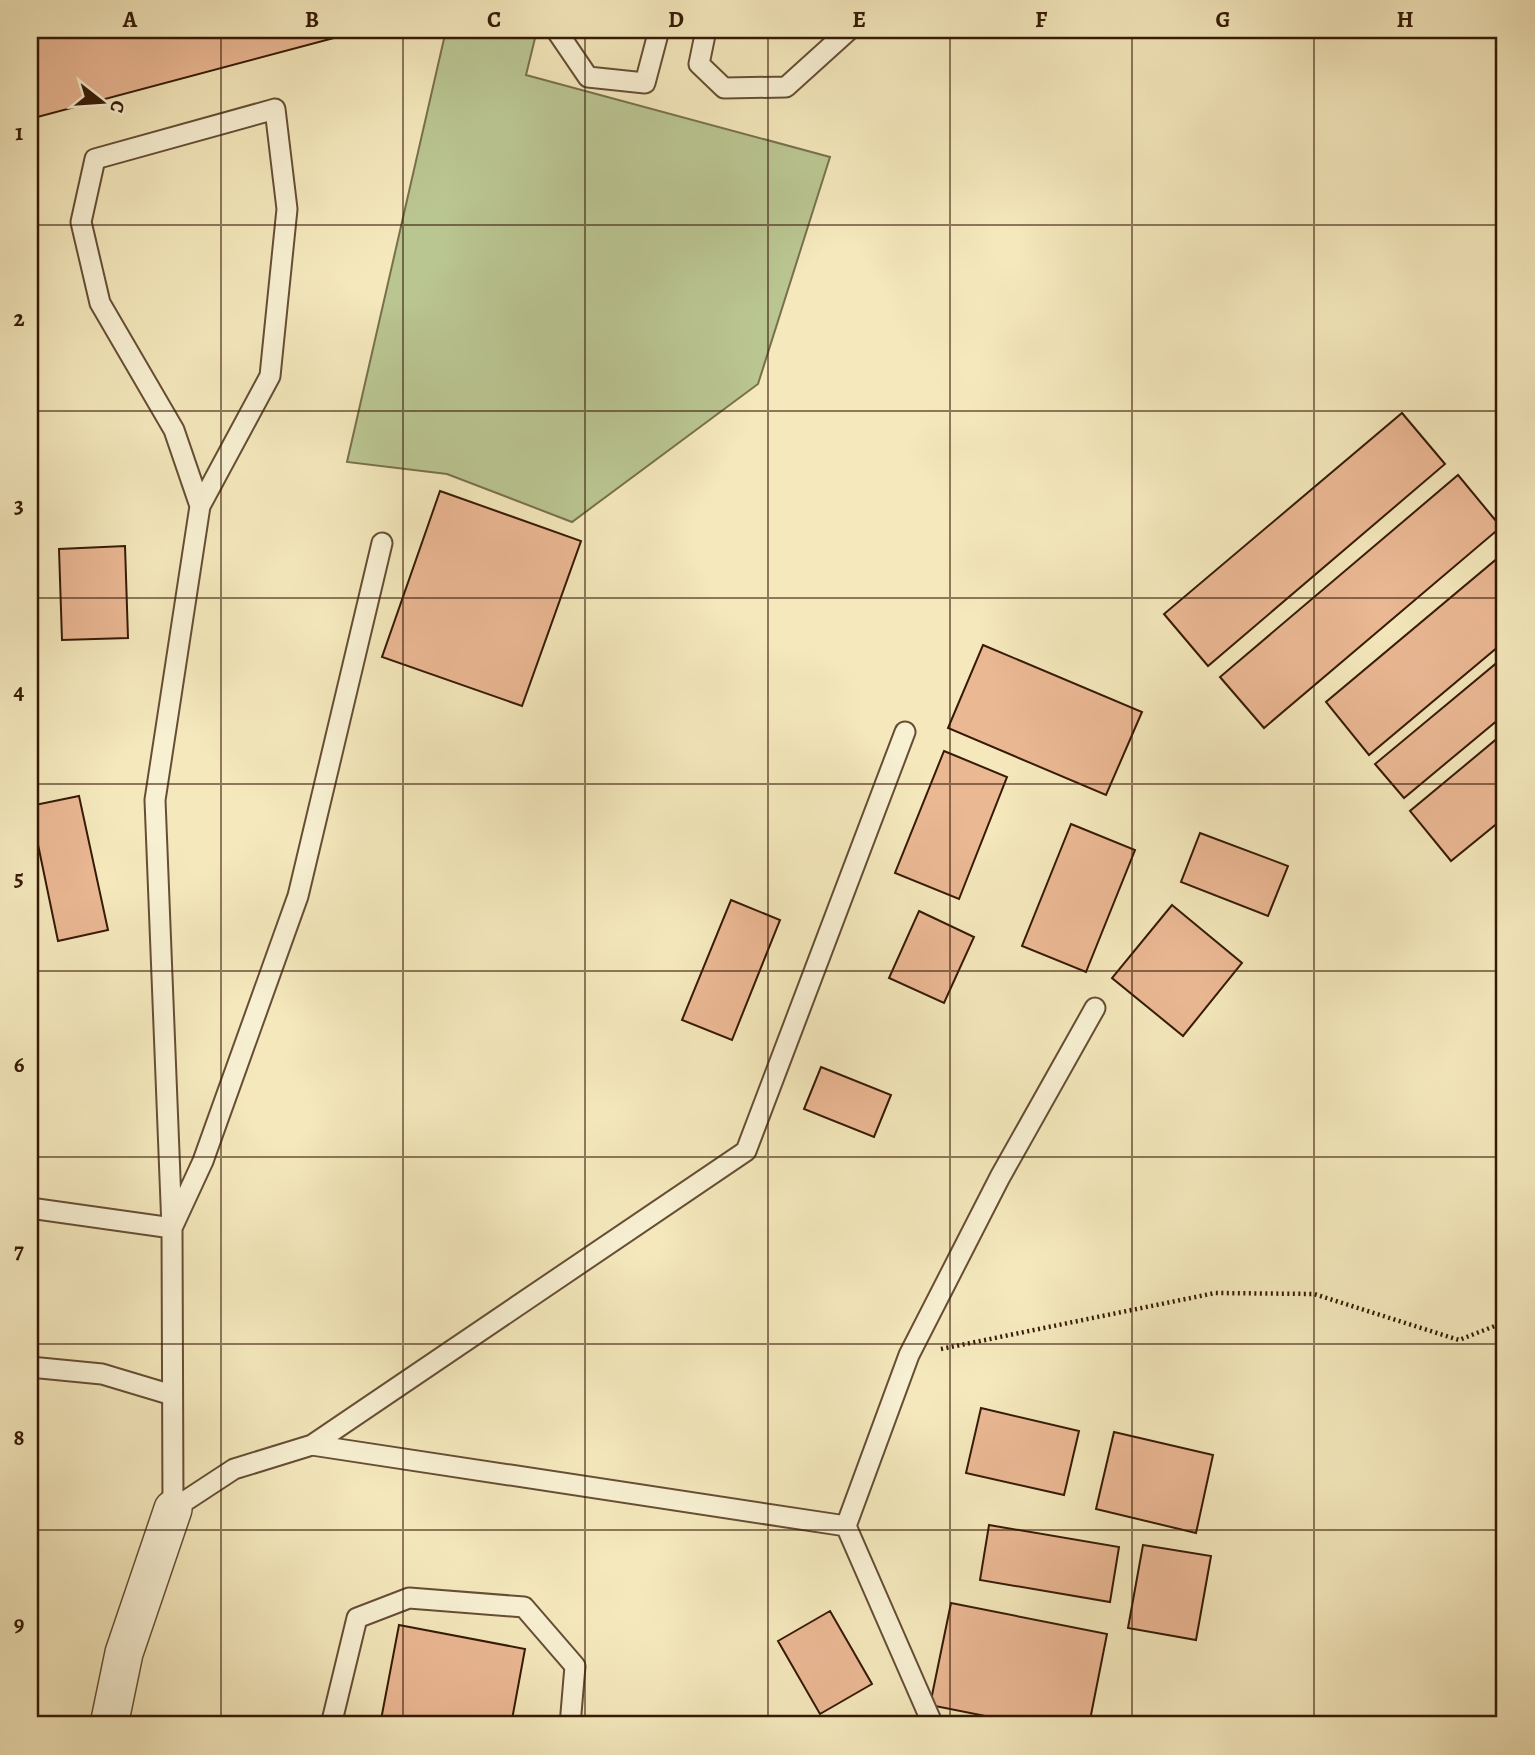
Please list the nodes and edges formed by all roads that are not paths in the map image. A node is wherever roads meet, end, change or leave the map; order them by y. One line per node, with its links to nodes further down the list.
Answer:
1 (556, 30): 2 (lane)
2 (659, 30)
3 (706, 30): 4 (lane)
4 (849, 30)
5 (200, 506): 5 (lane); 10 (lane)
6 (382, 543): 10 (lane)
7 (905, 732): 13 (lane)
8 (1095, 1008): 15 (lane)
9 (30, 1208): 10 (lane)
10 (172, 1228): 12 (lane)
11 (30, 1367): 12 (lane)
12 (172, 1395): 14 (lane)
13 (312, 1445): 14 (lane); 15 (lane)
14 (173, 1509): 16 (street)
15 (846, 1526): 19 (lane)
16 (109, 1725)
17 (331, 1725): 18 (lane)
18 (570, 1725)
19 (933, 1725)

